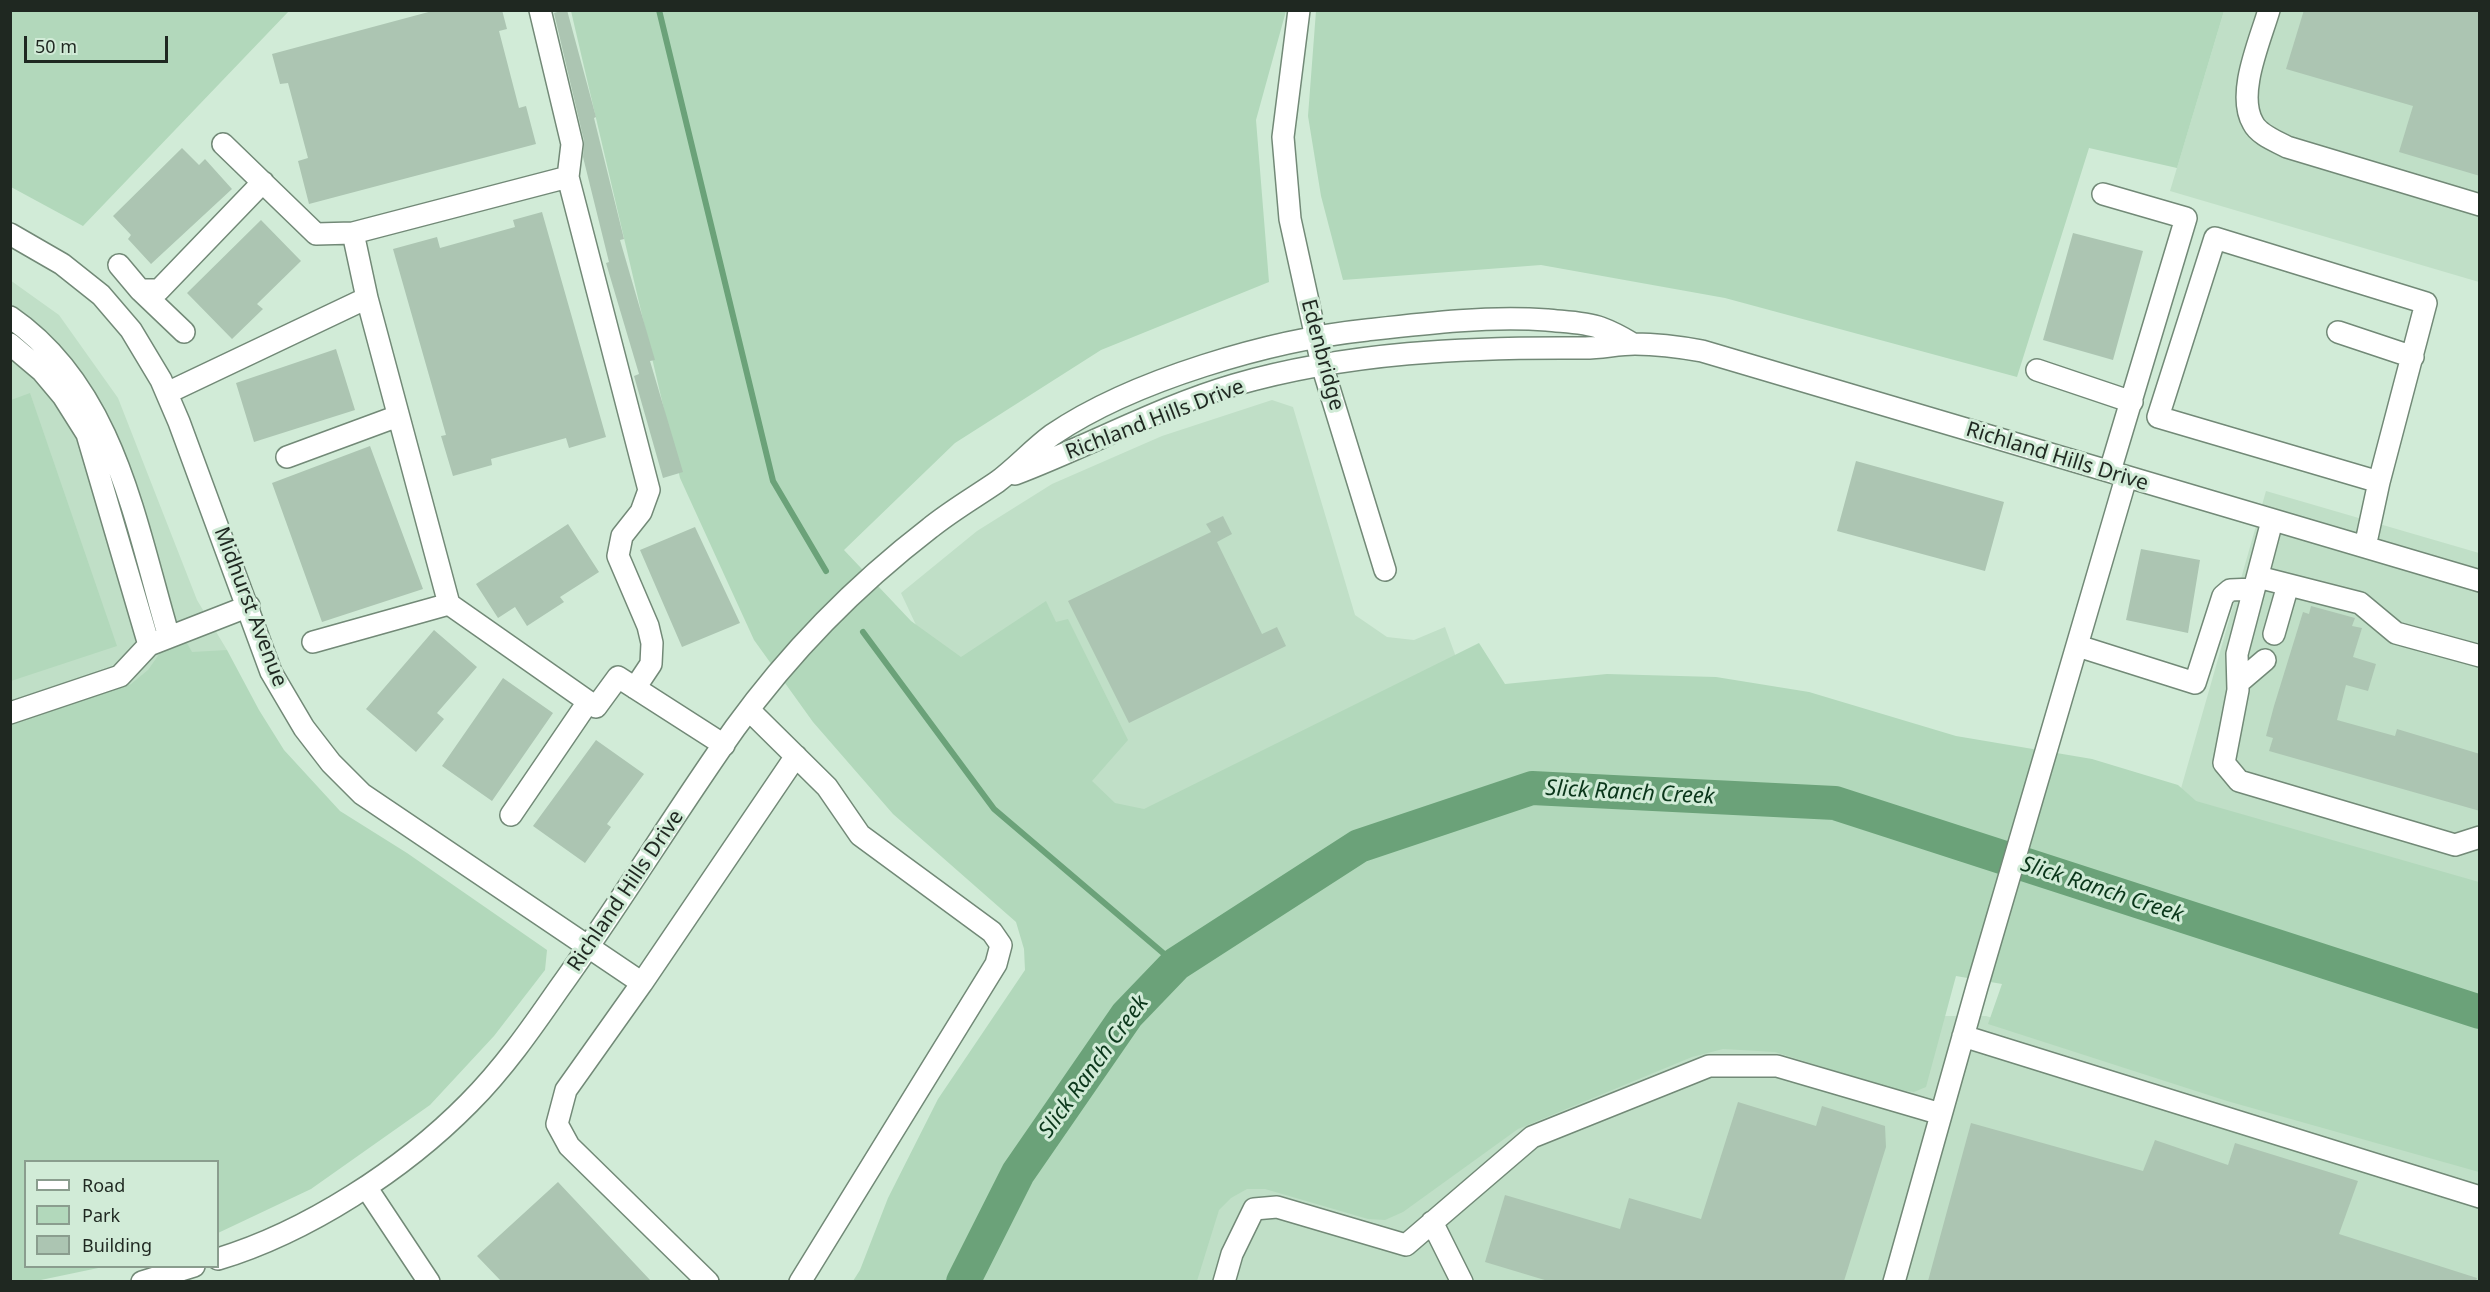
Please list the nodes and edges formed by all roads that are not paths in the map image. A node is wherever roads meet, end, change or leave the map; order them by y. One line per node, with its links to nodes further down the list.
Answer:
1 (540, 10): 5 (street)
2 (1299, 10): 17 (street, Edenbridge)
3 (2269, 10): 8 (street)
4 (224, 144): 6 (street)
5 (568, 177): 9 (street); 46 (street)
6 (263, 182): 9 (street); 12 (street)
7 (2103, 194): 24 (street)
8 (2480, 205)
9 (353, 233): 13 (street)
10 (10, 234): 23 (street, Midhurst Avenue)
11 (119, 265): 12 (street)
12 (140, 290): 15 (street)
13 (367, 298): 23 (street); 25 (street)
14 (10, 317): 39 (street)
15 (184, 332)
16 (2338, 332): 20 (street)
17 (1317, 337): 19 (street, Richland Hills Drive); 21 (street, Edenbridge); 28 (street, Richland Hills Drive)
18 (10, 344): 41 (street)
19 (1633, 344): 21 (street, Richland Hills Drive); 27 (street, Richland Hills Drive)
20 (2413, 357): 29 (street); 29 (street)
21 (1322, 365): 28 (street, Richland Hills Drive); 32 (street, Edenbridge)
22 (2037, 370): 24 (street)
23 (167, 393): 37 (street, Midhurst Avenue)
24 (2132, 402): 27 (street)
25 (398, 416): 26 (street); 36 (street)
26 (287, 457)
27 (2118, 475): 30 (street, Richland Hills Drive); 42 (street)
28 (1001, 479): 48 (street, Richland Hills Drive)
29 (2379, 482): 31 (street)
30 (2272, 520): 31 (street, Richland Hills Drive); 34 (street)
31 (2365, 548): 33 (street, Richland Hills Drive)
32 (1384, 570)
33 (2480, 581)
34 (2256, 583): 35 (street); 42 (street); 45 (street)
35 (2288, 585): 38 (street); 43 (street)
36 (449, 604): 40 (street); 47 (street)
37 (249, 606): 39 (street); 54 (street, Midhurst Avenue)
38 (2274, 634)
39 (169, 637): 41 (street)
40 (314, 642)
41 (149, 645): 49 (street)
42 (2078, 646): 56 (street)
43 (2480, 656)
44 (2265, 660): 45 (street)
45 (2238, 683): 53 (street)
46 (635, 688): 47 (street); 50 (street)
47 (588, 702): 52 (street)
48 (749, 710): 50 (street, Richland Hills Drive); 51 (street)
49 (10, 714)
50 (724, 746): 54 (street, Richland Hills Drive)
51 (796, 756): 55 (street); 66 (street)
52 (511, 815)
53 (2480, 837)
54 (589, 947): 55 (street, Midhurst Avenue); 58 (street, Richland Hills Drive)
55 (642, 983): 65 (street)
56 (1963, 1036): 57 (street); 59 (street)
57 (1941, 1114): 60 (street); 69 (street)
58 (366, 1187): 61 (street, Richland Hills Drive); 64 (street)
59 (2480, 1197)
60 (1432, 1222): 67 (street); 68 (street)
61 (219, 1259)
62 (187, 1268): 63 (street)
63 (142, 1281)
64 (429, 1281)
65 (708, 1281)
66 (800, 1281)
67 (1224, 1281)
68 (1462, 1281)
69 (1894, 1281)

